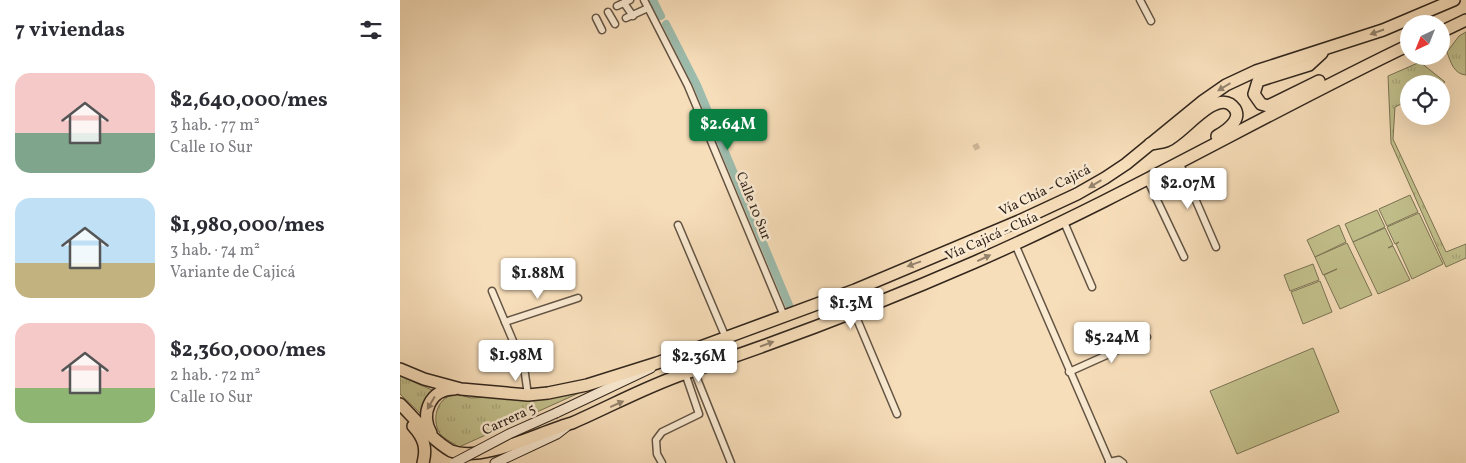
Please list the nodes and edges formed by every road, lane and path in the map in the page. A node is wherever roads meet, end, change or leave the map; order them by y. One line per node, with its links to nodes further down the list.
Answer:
1 (644, 0): 6 (street, Calle 10 Sur)
2 (1140, 0): 10 (street)
3 (1454, 0): 16 (highway, Vía Chía - Cajicá, one-way to 16)
4 (627, 1): 5 (street); 6 (street)
5 (618, 6)
6 (648, 8): 29 (street, Calle 10 Sur)
7 (608, 12): 11 (street)
8 (596, 18): 13 (street)
9 (1466, 20): 12 (highway)
10 (1151, 21)
11 (615, 24)
12 (1450, 28)
13 (602, 30)
14 (1400, 44): 16 (highway)
15 (1400, 49): 18 (highway, Vía Cajicá - Chía)
16 (1325, 50): 17 (highway, Vía Chía - Cajicá, one-way to 17)
17 (1149, 144): 18 (highway); 29 (highway, Vía Chía - Cajicá, one-way to 29)
18 (1184, 162): 19 (highway, Vía Cajicá - Chía); 23 (street)
19 (1148, 180): 20 (highway, Vía Cajicá - Chía); 24 (street)
20 (1064, 222): 22 (highway, Vía Cajicá - Chía); 25 (street)
21 (678, 225): 32 (street)
22 (1015, 244): 28 (highway, Vía Cajicá - Chía, one-way to 22); 36 (street)
23 (1216, 247)
24 (1184, 257)
25 (1092, 287)
26 (492, 291): 30 (street)
27 (578, 298): 30 (street)
28 (854, 312): 35 (highway, Vía Cajicá - Chía, one-way to 28); 41 (street)
29 (784, 316): 32 (highway, Vía Chía - Cajicá)
30 (505, 322): 38 (street)
31 (1147, 337): 36 (street)
32 (726, 338): 33 (highway, Vía Chía - Cajicá)
33 (657, 363): 38 (highway, Vía Chía - Cajicá); 46 (main road, Carrera 5, bridge)
34 (400, 369): 37 (highway)
35 (690, 372): 42 (highway, Vía Cajicá - Chía, one-way to 35); 48 (street); 49 (street)
36 (1069, 372): 44 (street)
37 (461, 389): 38 (highway, Vía Chía - Cajicá); 43 (highway, one-way to 43)
38 (528, 394)
39 (400, 404): 43 (highway, Vía Cajicá - Chía)
40 (400, 412): 45 (highway)
41 (897, 414)
42 (572, 423): 43 (highway, Vía Cajicá - Chía); 47 (main road)
43 (432, 436)
44 (1110, 462): 50 (street)
45 (422, 463)
46 (454, 463)
47 (495, 463)
48 (662, 463)
49 (731, 463)
50 (1124, 463)

